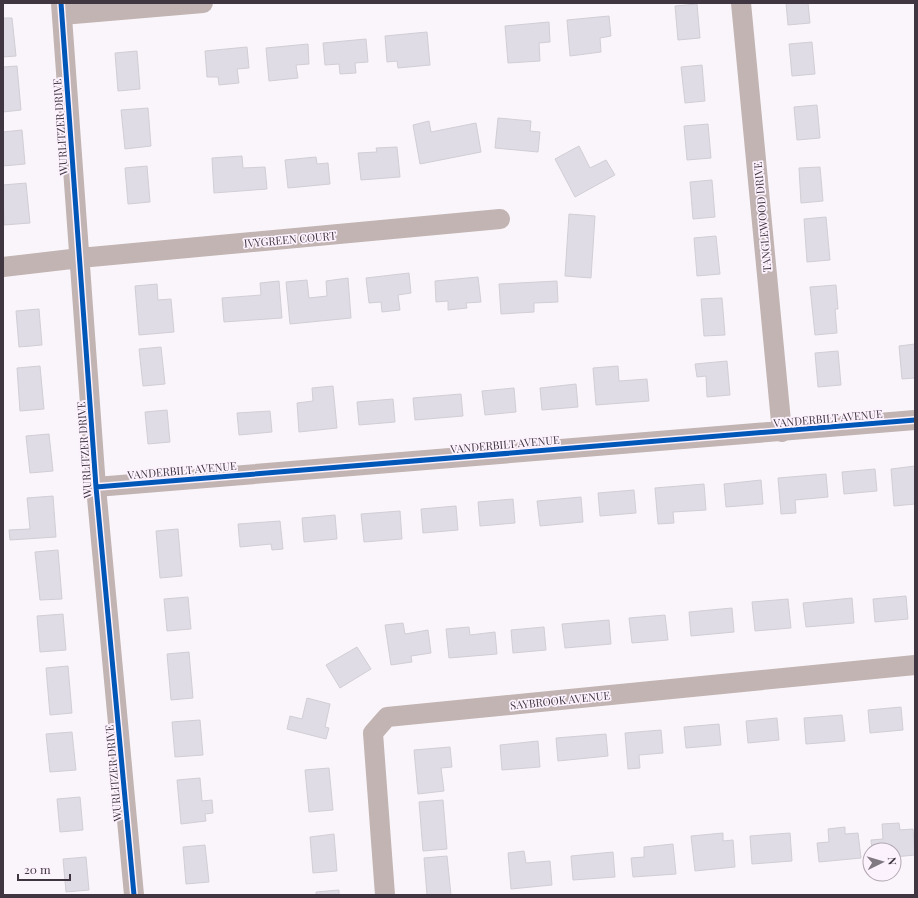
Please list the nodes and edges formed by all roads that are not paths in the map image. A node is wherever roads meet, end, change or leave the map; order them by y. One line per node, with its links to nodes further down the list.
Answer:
1 (203, 3): 3 (street)
2 (741, 3): 8 (street, TANGLEWOOD DRIVE)
3 (62, 9): 5 (street, WURLITZER DRIVE)
4 (500, 219): 5 (street, IVYGREEN COURT)
5 (80, 258): 6 (street, IVYGREEN COURT); 9 (street, WURLITZER DRIVE)
6 (3, 267)
7 (915, 420): 8 (street, VANDERBILT AVENUE)
8 (782, 432): 9 (street, VANDERBILT AVENUE)
9 (96, 487): 11 (street, WURLITZER DRIVE)
10 (915, 665): 12 (street, SAYBROOK AVENUE)
11 (134, 895)
12 (385, 895)

